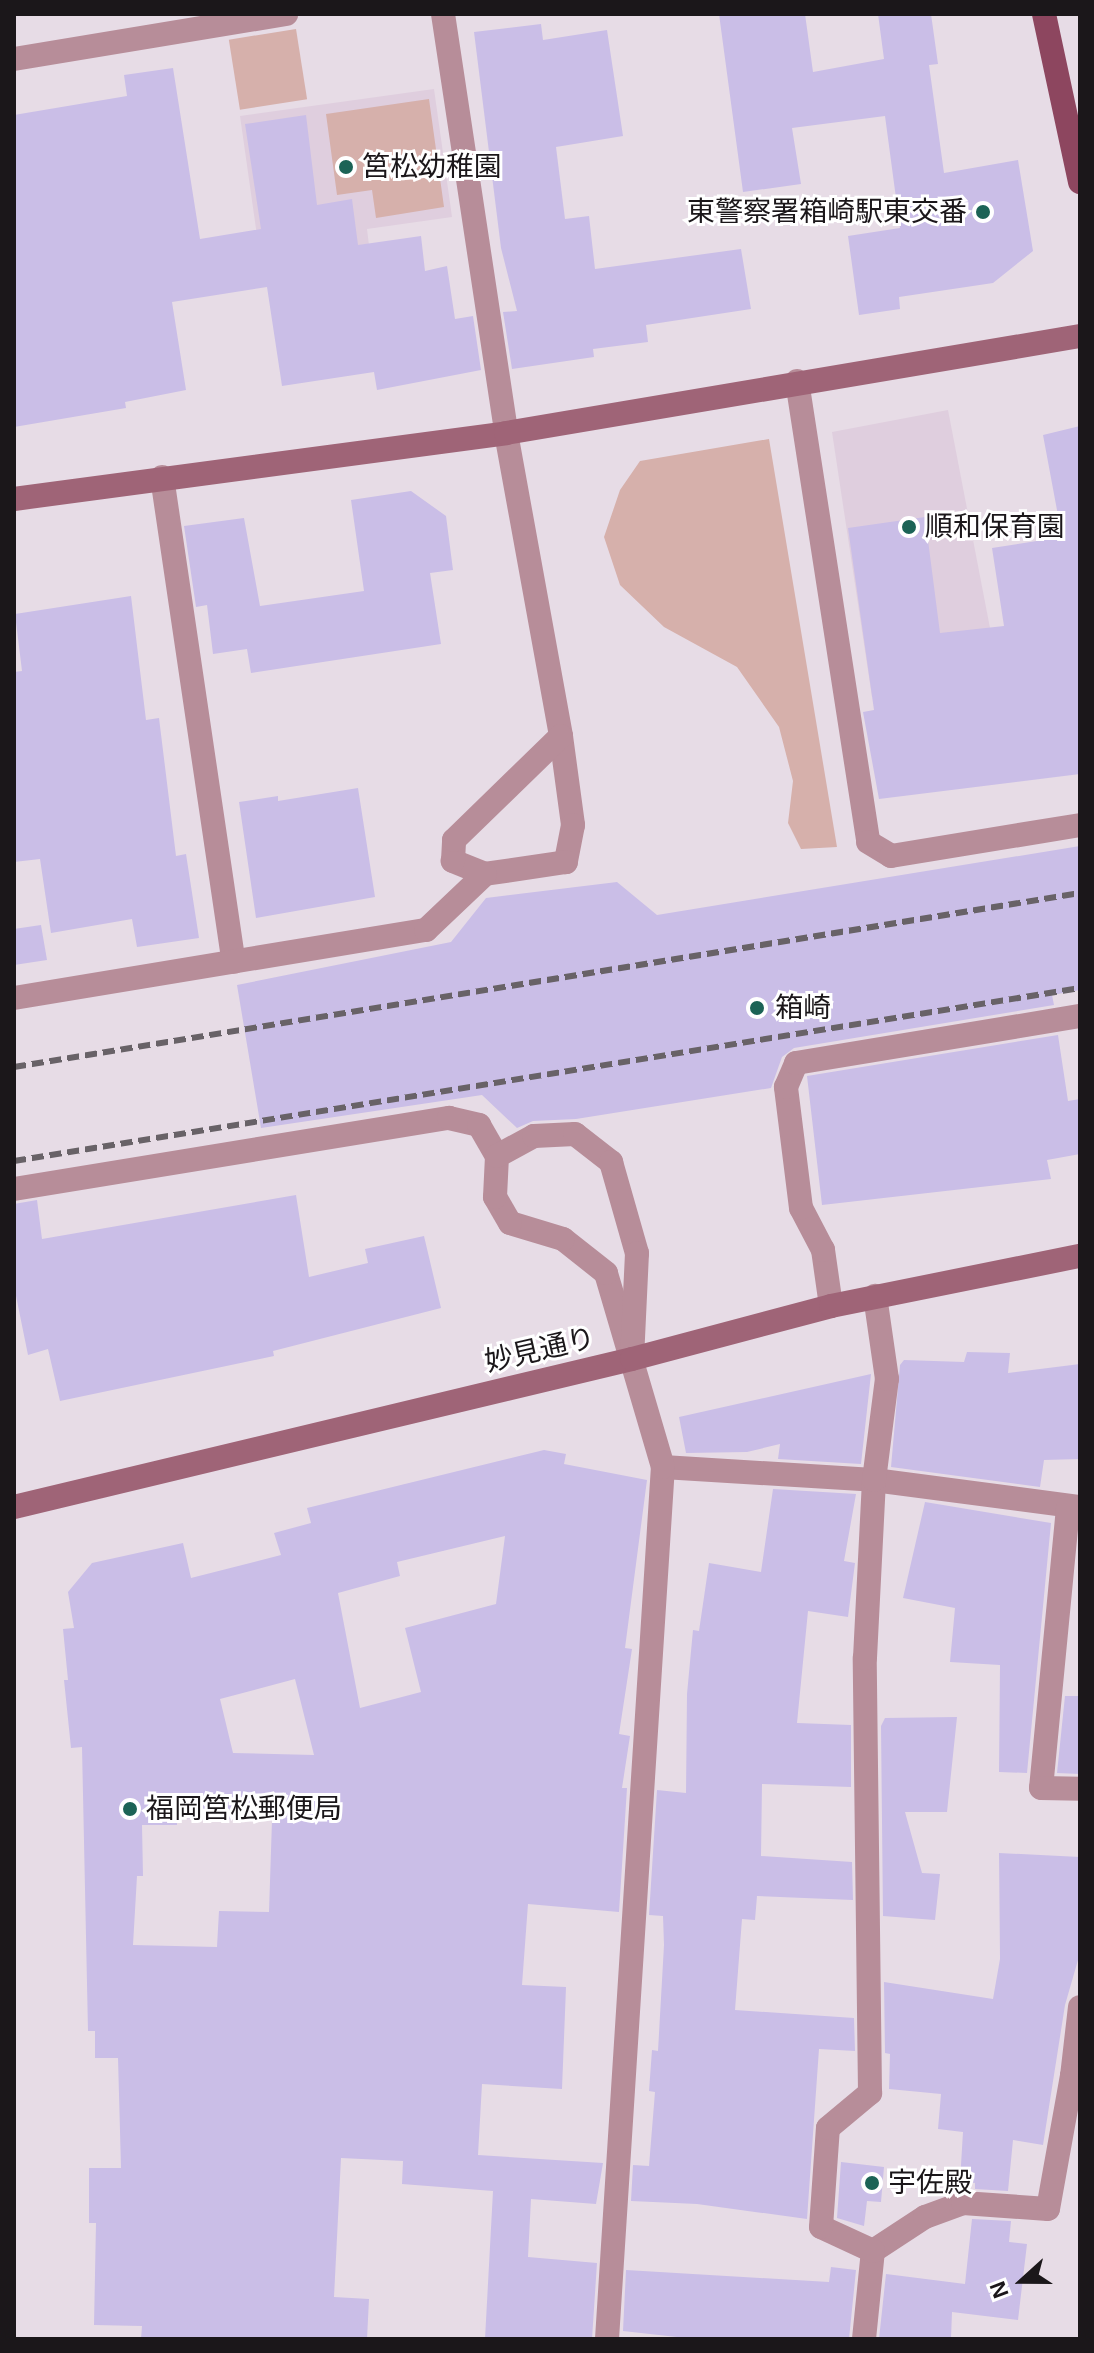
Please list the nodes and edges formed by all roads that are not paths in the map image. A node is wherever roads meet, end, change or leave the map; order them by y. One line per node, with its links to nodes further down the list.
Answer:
1 (286, 14): 4 (street)
2 (443, 14): 8 (street)
3 (1044, 14): 5 (main road)
4 (14, 59)
5 (1080, 182)
6 (1080, 336): 7 (main road)
7 (797, 381): 8 (main road); 12 (street)
8 (506, 433): 9 (main road); 11 (street)
9 (162, 477): 10 (main road); 14 (street)
10 (14, 499)
11 (561, 736): 13 (street); 13 (street)
12 (1080, 825)
13 (485, 874): 14 (street)
14 (234, 962): 15 (street)
15 (14, 998)
16 (1080, 1016): 21 (street)
17 (497, 1156): 18 (street); 22 (street); 22 (street)
18 (14, 1189)
19 (1080, 1256): 20 (main road, 妙見通り)
20 (875, 1296): 21 (main road, 妙見通り); 24 (street)
21 (831, 1306): 22 (main road, 妙見通り)
22 (632, 1359): 23 (street); 25 (main road, 妙見通り)
23 (663, 1467): 24 (street); 31 (street)
24 (874, 1480): 26 (street); 30 (street)
25 (14, 1507)
26 (1074, 1508): 27 (street)
27 (1080, 1789)
28 (1080, 2007): 29 (street)
29 (1076, 2076): 30 (street)
30 (873, 2251): 32 (street)
31 (607, 2339)
32 (864, 2339)

